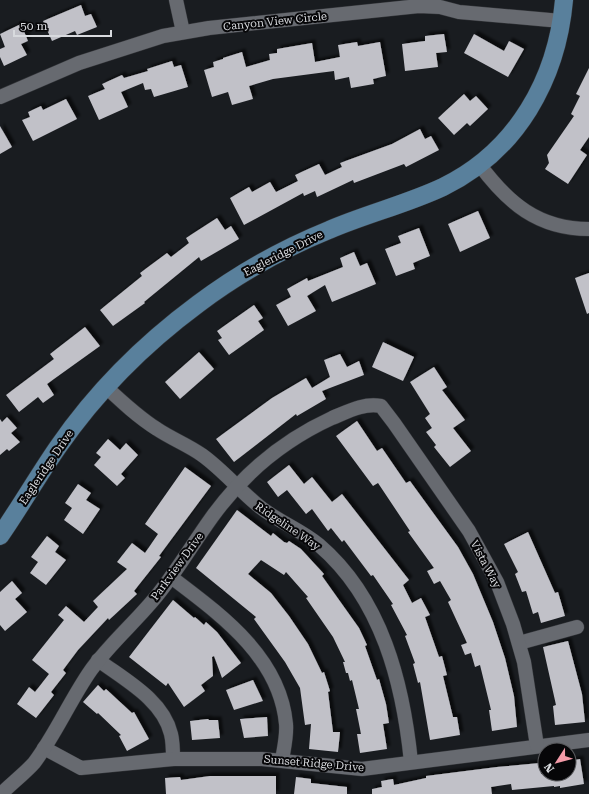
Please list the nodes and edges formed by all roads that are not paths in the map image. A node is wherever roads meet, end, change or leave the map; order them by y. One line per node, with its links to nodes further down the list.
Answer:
1 (176, 0): 4 (street)
2 (564, 0): 3 (main road, Eagleridge Drive)
3 (562, 21): 4 (street, Canyon View Circle); 6 (main road, Eagleridge Drive)
4 (183, 32): 5 (street, Canyon View Circle)
5 (0, 97)
6 (478, 164): 7 (street); 8 (main road, Eagleridge Drive)
7 (589, 229)
8 (106, 387): 10 (street, Ridgeline Way); 11 (main road, Eagleridge Drive)
9 (381, 406): 10 (street, Parkview Drive); 14 (street, Vista Way)
10 (237, 486): 12 (street, Parkview Drive); 22 (street, Ridgeline Way)
11 (0, 536)
12 (171, 577): 15 (street, Parkview Drive); 21 (street)
13 (577, 627): 14 (street)
14 (519, 643): 18 (street, Vista Way)
15 (98, 660): 19 (street, Parkview Drive); 20 (street)
16 (589, 740): 17 (street, Sunset Ridge Drive)
17 (572, 742)
18 (537, 746): 22 (street, Sunset Ridge Drive)
19 (44, 748): 20 (street, Sunset Ridge Drive); 23 (street, Parkview Drive)
20 (173, 759): 21 (street, Sunset Ridge Drive)
21 (282, 760): 22 (street, Sunset Ridge Drive)
22 (411, 762)
23 (15, 780): 24 (street, Parkview Drive); 25 (street, Parkview Drive)
24 (0, 783)
25 (1, 794)

